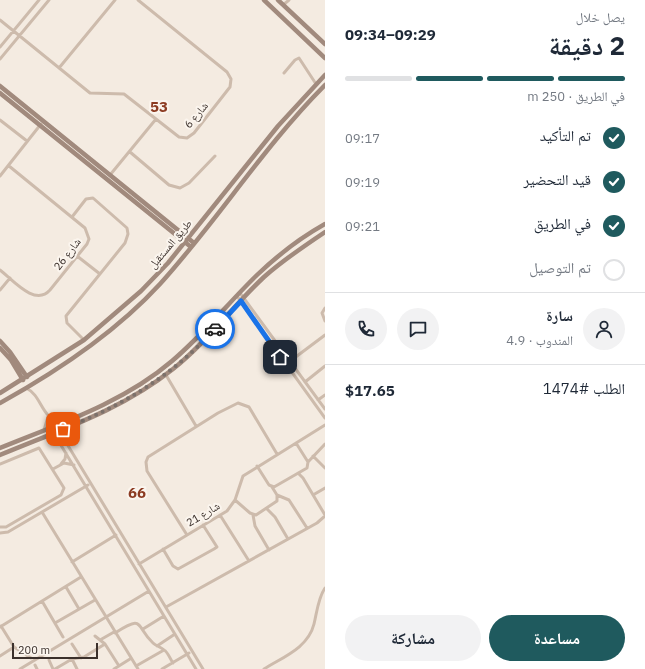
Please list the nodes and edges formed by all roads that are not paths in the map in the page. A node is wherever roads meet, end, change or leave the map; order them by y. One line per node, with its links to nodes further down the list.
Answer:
1 (39, 0): 9 (street)
2 (49, 0): 10 (street)
3 (115, 0): 22 (street)
4 (138, 0): 29 (street, شارع 6)
5 (264, 0): 17 (street)
6 (278, 0): 8 (street)
7 (289, 0): 8 (street)
8 (283, 5): 16 (street)
9 (31, 9): 10 (street); 11 (street)
10 (37, 14): 13 (street)
11 (26, 16): 13 (street); 14 (street)
12 (0, 20): 14 (street, شارع 6)
13 (31, 21): 15 (street)
14 (13, 30): 15 (street, شارع 6); 19 (street)
15 (19, 36): 20 (street); 22 (street, شارع 6)
16 (317, 37): 17 (street); 18 (street)
17 (310, 43): 21 (street)
18 (325, 44)
19 (0, 47)
20 (0, 58)
21 (325, 58)
22 (59, 68): 29 (street, شارع 6)
23 (284, 73): 25 (street)
24 (325, 76): 25 (street, طريق المستقبل)
25 (316, 84): 42 (street, طريق المستقبل)
26 (325, 85): 44 (street, طريق المستقبل)
27 (0, 86): 31 (street)
28 (0, 93): 31 (street)
29 (156, 119): 33 (street)
30 (0, 120): 32 (street)
31 (42, 123): 32 (street); 36 (street)
32 (28, 141): 35 (street)
33 (130, 152): 34 (street); 37 (street)
34 (215, 156)
35 (9, 166): 38 (street); 39 (street, شارع 26)
36 (101, 171): 37 (street); 43 (street)
37 (110, 175): 42 (street)
38 (0, 176)
39 (72, 217): 46 (street, شارع 26); 48 (street)
40 (325, 224): 51 (street)
41 (325, 232): 52 (street)
42 (188, 238): 43 (street, طريق المستقبل); 44 (street)
43 (185, 242): 45 (street); 58 (street, طريق المستقبل)
44 (194, 243): 45 (street, طريق المستقبل)
45 (191, 247): 64 (street, طريق المستقبل)
46 (77, 256): 48 (street); 49 (street, شارع 26)
47 (0, 270): 49 (street, شارع 26)
48 (100, 274): 58 (street)
49 (10, 278): 50 (street)
50 (0, 290)
51 (239, 294): 52 (street); 78 (street)
52 (242, 299): 53 (street); 55 (street); 66 (street)
53 (251, 307): 55 (street); 62 (street)
54 (325, 308): 56 (street)
55 (247, 310): 63 (street)
56 (325, 322)
57 (325, 335): 62 (street)
58 (84, 340): 61 (street, طريق المستقبل)
59 (0, 341): 67 (street)
60 (0, 348): 68 (street)
61 (57, 358): 64 (street); 67 (street, طريق المستقبل)
62 (290, 361): 63 (street); 69 (street)
63 (286, 364): 81 (street)
64 (62, 365): 70 (street, طريق المستقبل)
65 (325, 366): 69 (street)
66 (166, 375): 79 (street); 84 (street)
67 (27, 377): 68 (street, طريق المستقبل)
68 (22, 380): 73 (street, طريق المستقبل)
69 (305, 382): 75 (street)
70 (32, 384): 71 (street, طريق المستقبل); 72 (street)
71 (26, 388): 72 (street); 76 (street, طريق المستقبل)
72 (33, 392): 80 (street)
73 (0, 393)
74 (325, 395): 75 (street)
75 (318, 400): 77 (street)
76 (0, 403)
77 (325, 409)
78 (93, 410): 79 (street); 82 (street)
79 (96, 416): 85 (street)
80 (48, 417): 82 (street); 86 (street)
81 (325, 418)
82 (64, 422): 86 (street)
83 (325, 425): 90 (street, شارع 21)
84 (196, 426): 94 (street); 122 (street)
85 (63, 429): 87 (street); 88 (street)
86 (44, 431): 92 (street)
87 (49, 435): 89 (street); 95 (street)
88 (64, 439): 89 (street); 105 (street)
89 (59, 442): 93 (street)
90 (296, 443): 94 (street, شارع 21); 97 (street)
91 (325, 444): 96 (street)
92 (0, 448)
93 (66, 453): 99 (street); 100 (street)
94 (277, 454): 101 (street, شارع 21)
95 (0, 455)
96 (313, 456): 97 (street); 103 (street)
97 (308, 462): 104 (street)
98 (0, 464): 102 (street)
99 (62, 464): 100 (street); 102 (street)
100 (74, 465): 106 (street)
101 (257, 466): 107 (street); 111 (street, شارع 21)
102 (53, 468): 118 (street)
103 (325, 468)
104 (298, 473): 107 (street); 110 (street)
105 (91, 484): 106 (street); 128 (street)
106 (86, 486): 113 (street); 121 (street)
107 (272, 487): 109 (street)
108 (325, 488): 110 (street)
109 (277, 495): 112 (street); 119 (street)
110 (313, 495): 116 (street)
111 (235, 500): 114 (street, شارع 21); 115 (street)
112 (267, 509): 115 (street); 123 (street)
113 (42, 512): 120 (street); 127 (street)
114 (220, 515): 117 (street, شارع 21); 126 (street)
115 (253, 515): 125 (street)
116 (325, 515): 119 (street)
117 (203, 525): 122 (street, شارع 21); 124 (street)
118 (0, 527)
119 (307, 528): 123 (street)
120 (0, 533)
121 (116, 535): 127 (street); 129 (street)
122 (187, 535): 124 (street, شارع 21)
123 (288, 539): 125 (street)
124 (163, 549): 128 (street, شارع 21)
125 (269, 550): 126 (street)
126 (249, 561): 136 (street)
127 (72, 562): 130 (street)
128 (139, 563): 129 (street, شارع 21); 136 (street)
129 (135, 566): 133 (street)
130 (81, 577): 131 (street); 134 (street)
131 (66, 587): 135 (street); 137 (street)
132 (325, 588): 173 (street)
133 (149, 591): 138 (street); 139 (street)
134 (95, 600): 137 (street); 139 (street)
135 (42, 601): 140 (street); 141 (street)
136 (166, 607): 153 (street)
137 (79, 609): 140 (street)
138 (164, 616): 142 (street); 144 (street)
139 (106, 617): 143 (street); 165 (street)
140 (55, 623): 146 (street)
141 (0, 626): 151 (street)
142 (143, 629): 143 (street); 150 (street)
143 (114, 632): 147 (street); 159 (street)
144 (175, 634): 150 (street); 154 (street)
145 (95, 636): 147 (street)
146 (63, 637)
147 (100, 640): 149 (street)
148 (72, 644): 157 (street)
149 (105, 644): 157 (street); 163 (street)
150 (156, 646): 152 (street)
151 (14, 648): 155 (street); 156 (street)
152 (164, 650): 161 (street); 164 (street)
153 (192, 651): 154 (street); 172 (street)
154 (187, 654): 161 (street); 171 (street)
155 (0, 656)
156 (31, 658)
157 (81, 658): 158 (street)
158 (72, 659): 167 (street); 168 (street)
159 (130, 659): 163 (street); 164 (street)
160 (48, 660): 167 (street)
161 (173, 663): 170 (street)
162 (35, 665): 166 (street)
163 (119, 666): 169 (street)
164 (137, 668)
165 (20, 669)
166 (37, 669)
167 (54, 669)
168 (77, 669)
169 (114, 669)
170 (162, 669)
171 (196, 669)
172 (203, 669)
173 (264, 669)

